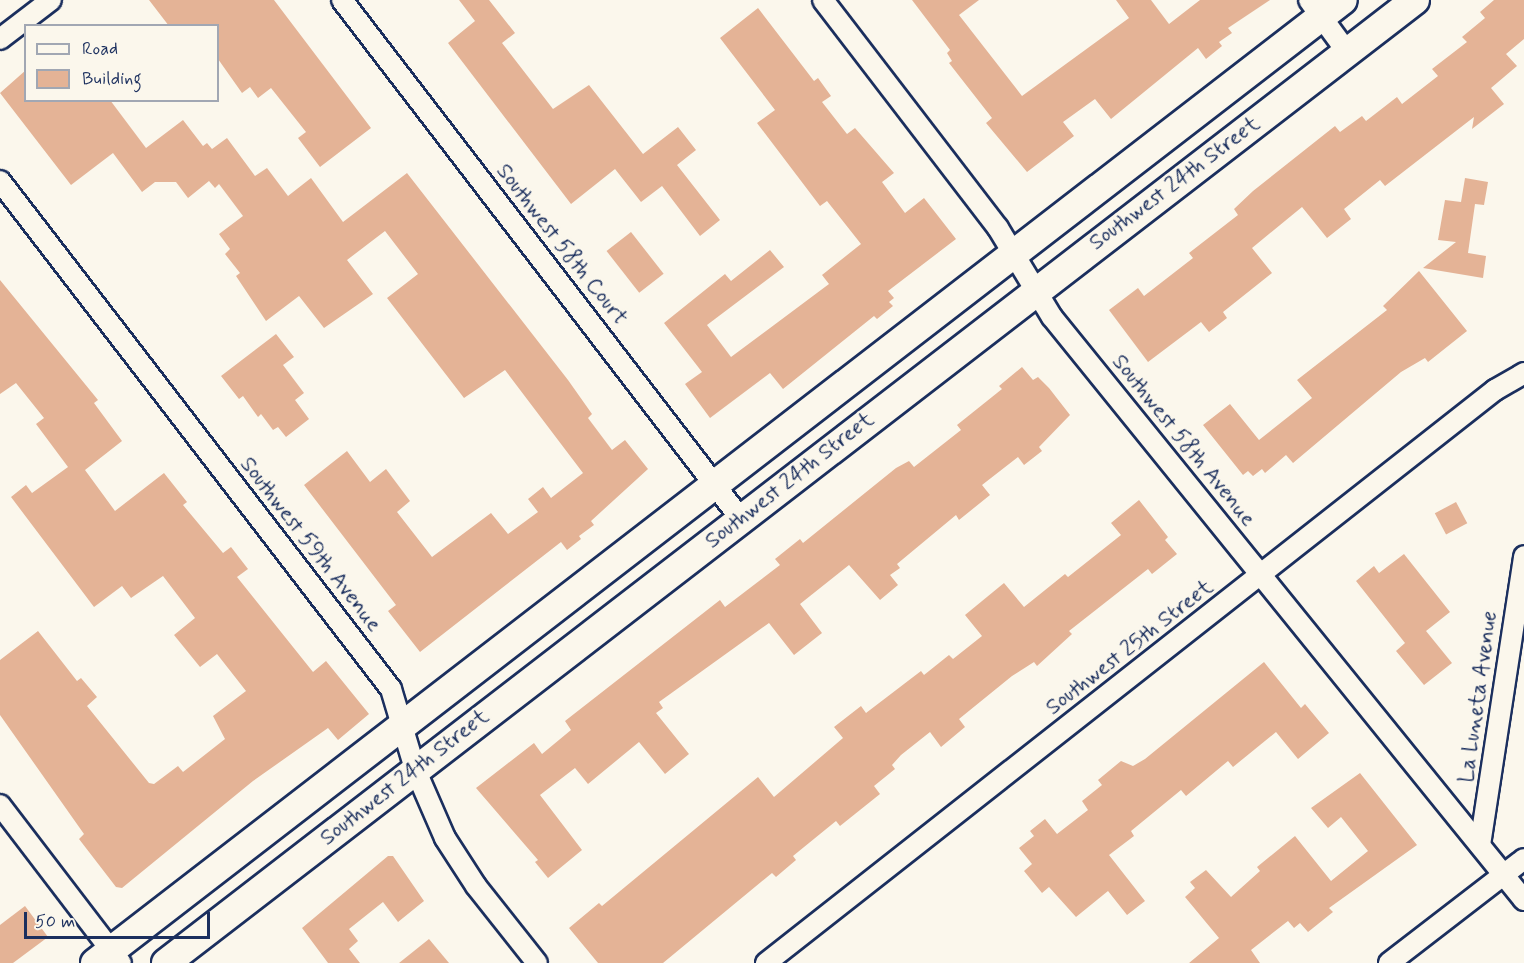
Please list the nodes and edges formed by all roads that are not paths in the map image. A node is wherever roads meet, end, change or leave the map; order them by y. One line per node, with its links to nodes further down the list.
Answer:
1 (51, 0): 6 (street)
2 (342, 0): 12 (street, Southwest 58th Court)
3 (823, 0): 9 (street, Southwest 58th Avenue)
4 (1415, 0): 7 (main road, Southwest 24th Street)
5 (1324, 6): 7 (street); 9 (main road, Southwest 24th Street)
6 (0, 39)
7 (1347, 52): 10 (main road, Southwest 24th Street)
8 (0, 181): 16 (street, Southwest 59th Avenue)
9 (1012, 254): 10 (street, Southwest 58th Avenue); 12 (main road, Southwest 24th Street)
10 (1034, 291): 13 (main road, Southwest 24th Street); 15 (street, Southwest 58th Avenue)
11 (1524, 374): 15 (street, Southwest 25th Street)
12 (716, 486): 13 (street, Southwest 58th Court); 16 (main road, Southwest 24th Street)
13 (741, 519): 17 (main road, Southwest 24th Street)
14 (1524, 556): 19 (street, La Luneta Avenue)
15 (1262, 576): 19 (street, Southwest 58th Avenue); 26 (street, Southwest 25th Street)
16 (403, 727): 17 (street, Southwest 59th Avenue); 23 (main road, Southwest 24th Street)
17 (415, 769): 24 (main road, Southwest 24th Street); 25 (street, Southwest 59th Avenue)
18 (0, 805): 23 (street)
19 (1480, 845): 21 (street, Southwest 58th Avenue)
20 (1524, 859): 21 (street)
21 (1503, 874): 22 (street, Southwest 58th Avenue); 27 (street)
22 (1524, 900)
23 (110, 959)
24 (166, 963)
25 (537, 963)
26 (766, 963)
27 (1389, 963)

